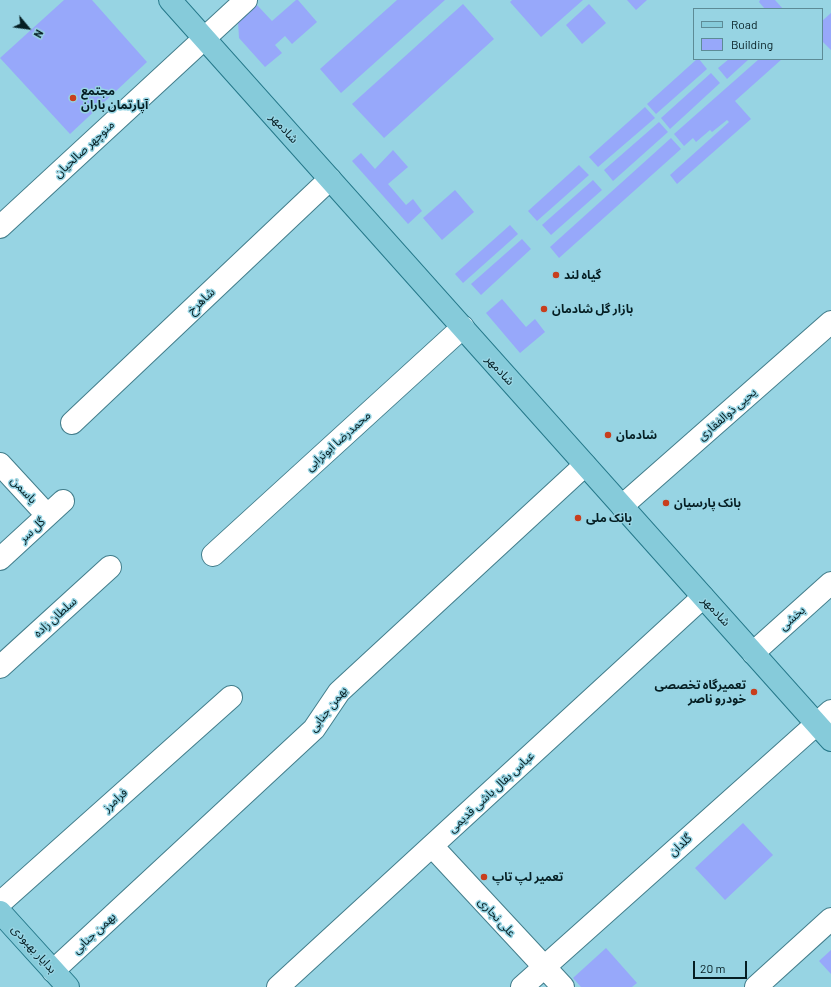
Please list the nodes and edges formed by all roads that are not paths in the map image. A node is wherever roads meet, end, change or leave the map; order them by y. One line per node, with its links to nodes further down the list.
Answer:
1 (170, 0): 3 (main road, شادمهر)
2 (246, 0): 3 (street, منوچهر صالحیان)
3 (204, 38): 4 (main road, شادمهر); 5 (street, منوچهر صالحیان)
4 (330, 179): 7 (main road, شادمهر); 8 (street, شاهرخ)
5 (0, 227)
6 (831, 322): 11 (street, یحیی ذوالفقاری)
7 (462, 328): 10 (main road, شادمهر); 13 (street, محمدرضا ابوترابی)
8 (72, 423)
9 (0, 464): 12 (street, یاسمن)
10 (585, 465): 11 (main road, شادمهر); 28 (street, بهمن جنابی)
11 (622, 506): 17 (main road, شادمهر)
12 (55, 508): 14 (street, گل سر)
13 (213, 555)
14 (0, 559)
15 (110, 567): 19 (street, سلطان زاده)
16 (831, 583): 18 (street, بخشی)
17 (703, 597): 18 (main road, شادمهر); 23 (street, عباس بقال باشی قدیمی)
18 (753, 653): 21 (main road, شادمهر)
19 (0, 667)
20 (231, 697): 24 (street, فرامرز)
21 (824, 717): 22 (main road, شادمهر); 27 (street, گلدان)
22 (831, 740)
23 (432, 846): 27 (street, علی نجاری); 30 (street, عباس بقال باشی قدیمی)
24 (0, 903)
25 (0, 912): 28 (main road, بدایار بهبودی)
26 (831, 919): 33 (street)
27 (544, 967): 31 (street, گلدان); 32 (street, علی نجاری)
28 (53, 971): 29 (main road, بدایار بهبودی)
29 (68, 987)
30 (278, 987)
31 (522, 987)
32 (563, 987)
33 (756, 987)

